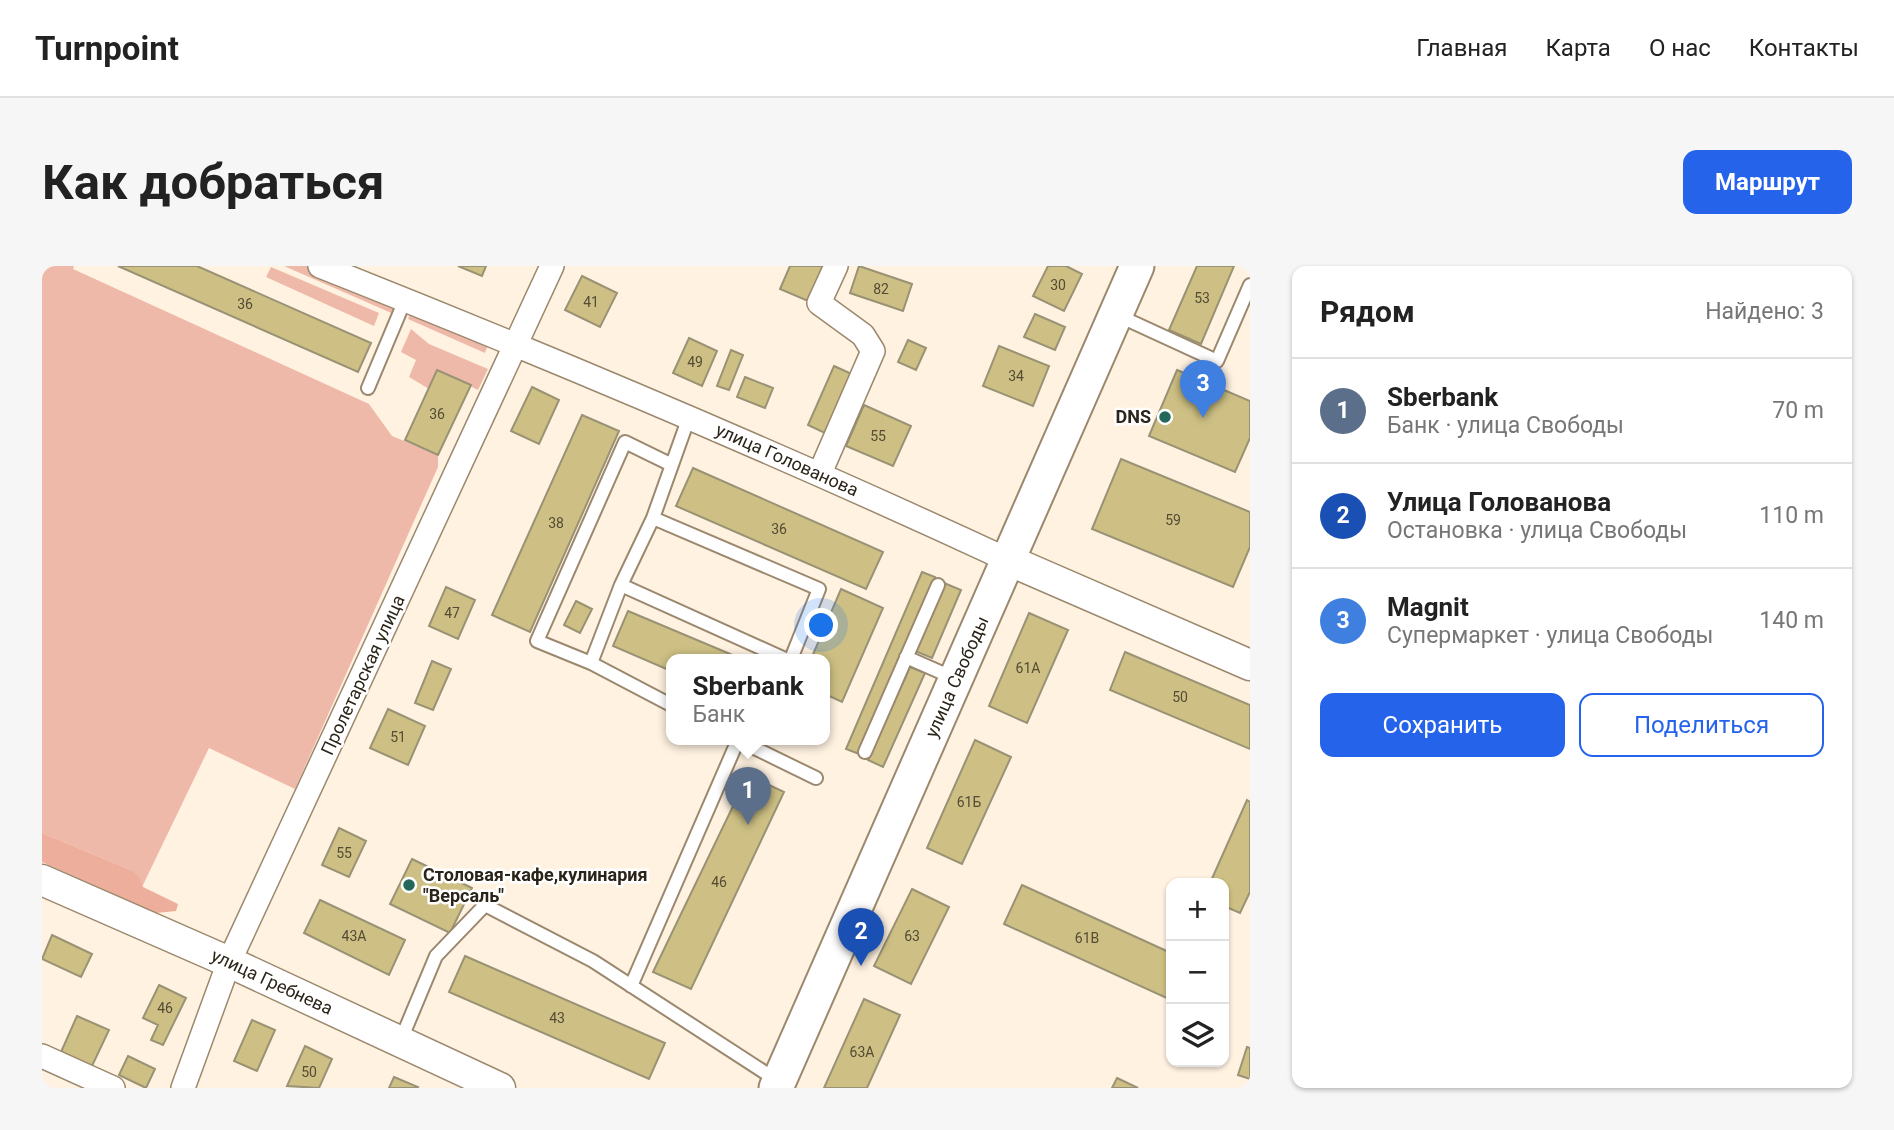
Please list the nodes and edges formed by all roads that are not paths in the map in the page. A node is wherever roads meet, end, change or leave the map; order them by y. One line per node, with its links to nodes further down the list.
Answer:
1 (320, 266): 6 (street, улица Голованова)
2 (552, 266): 8 (street, Пролетарская улица)
3 (836, 266): 12 (street)
4 (1137, 266): 7 (main road, улица Свободы)
5 (1250, 285): 7 (lane)
6 (405, 300): 8 (street, улица Голованова); 9 (lane)
7 (1115, 314): 14 (main road, улица Свободы)
8 (518, 345): 10 (street, улица Голованова); 29 (street, Пролетарская улица)
9 (368, 388)
10 (689, 417): 11 (lane); 12 (street, улица Голованова)
11 (672, 465): 13 (lane); 20 (lane)
12 (820, 473): 14 (street, улица Голованова)
13 (653, 518): 15 (lane); 18 (lane)
14 (1009, 560): 21 (street, улица Голованова); 22 (main road, улица Свободы)
15 (621, 585): 17 (lane); 20 (lane)
16 (938, 585): 19 (lane)
17 (774, 654)
18 (792, 654)
19 (906, 657): 22 (lane); 26 (lane)
20 (591, 663): 23 (lane)
21 (1250, 665)
22 (956, 679): 33 (main road, улица Свободы)
23 (666, 702)
24 (735, 745): 30 (lane)
25 (747, 745): 27 (lane)
26 (865, 752)
27 (816, 778)
28 (42, 880): 29 (street, улица Гребнева)
29 (229, 962): 31 (street, улица Гребнева); 35 (street, Пролетарская улица)
30 (631, 986): 31 (lane); 33 (lane)
31 (400, 1042): 36 (street, улица Гребнева)
32 (42, 1056): 34 (street)
33 (777, 1084)
34 (113, 1088)
35 (183, 1088)
36 (499, 1088)

